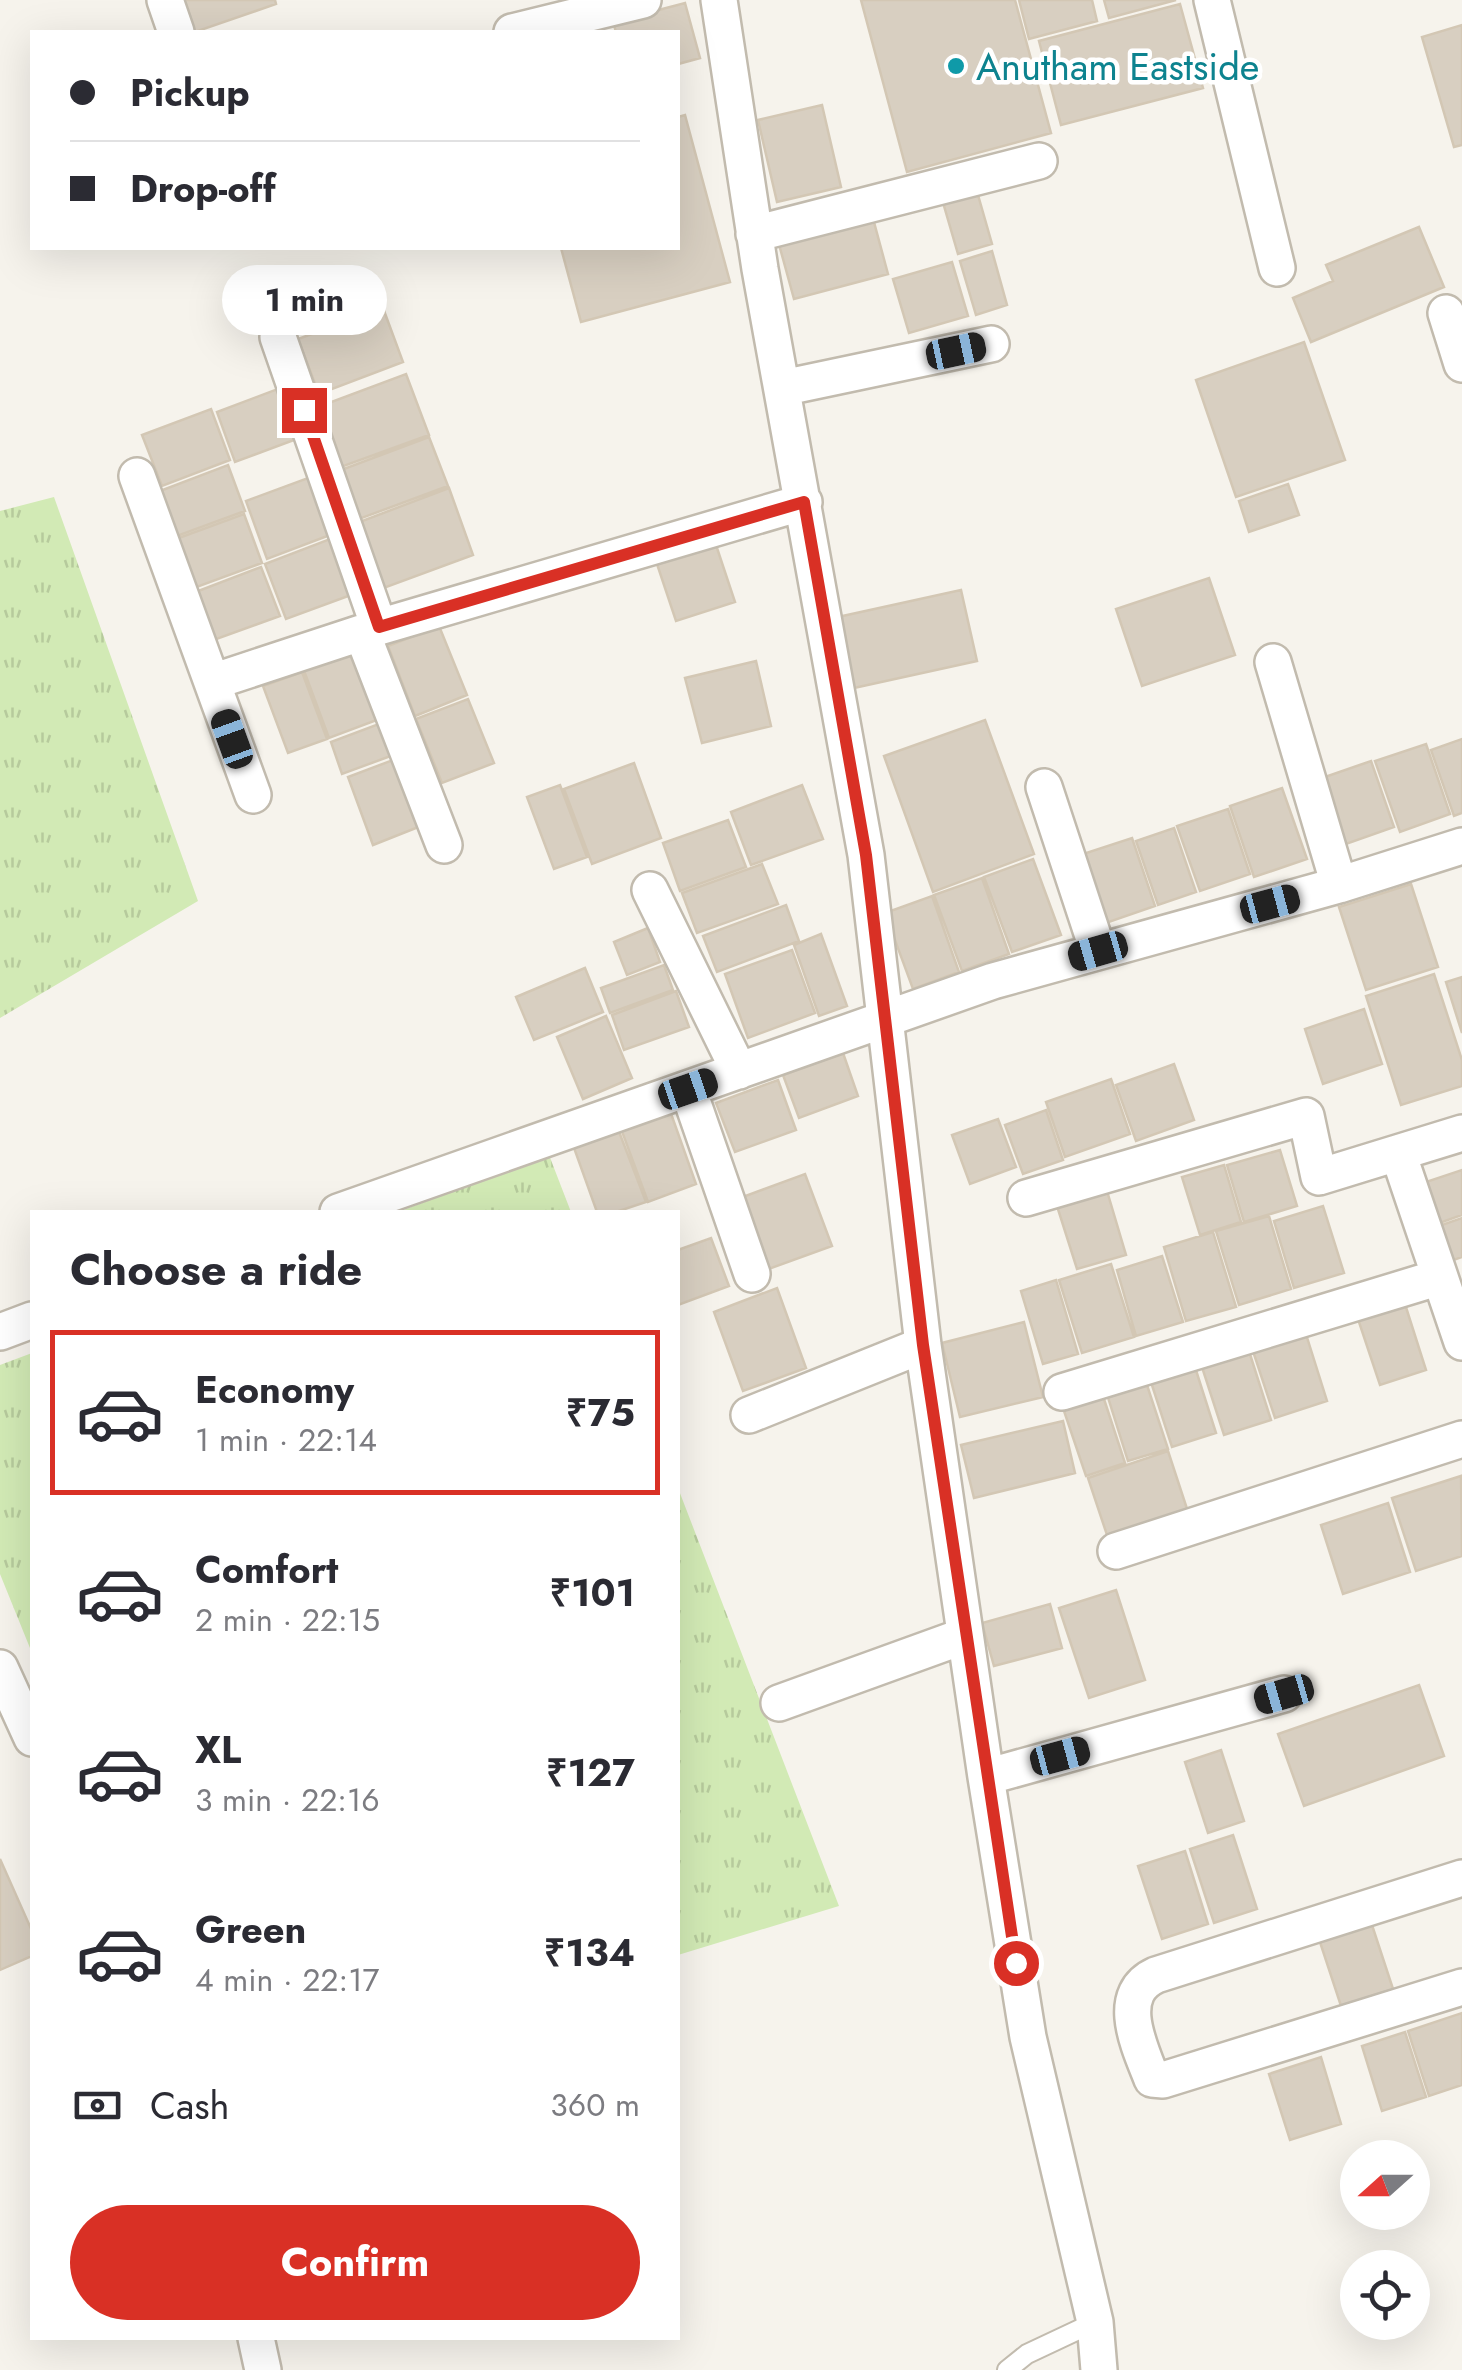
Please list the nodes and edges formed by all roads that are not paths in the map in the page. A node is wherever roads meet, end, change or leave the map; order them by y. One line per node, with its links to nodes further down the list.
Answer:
1 (165, 0): 5 (street)
2 (643, 0): 6 (street)
3 (719, 0): 8 (street)
4 (1212, 0): 9 (street)
5 (175, 30)
6 (520, 30)
7 (1039, 160): 8 (street)
8 (754, 234): 14 (street)
9 (1276, 268)
10 (1446, 313): 13 (street)
11 (278, 337): 17 (street)
12 (991, 344): 14 (street)
13 (1462, 364)
14 (782, 388): 16 (street)
15 (137, 476): 19 (street)
16 (804, 502): 17 (street); 27 (street)
17 (370, 630): 19 (street); 22 (street)
18 (1273, 662): 24 (street)
19 (212, 682): 21 (street)
20 (1044, 787): 26 (street)
21 (253, 795)
22 (444, 845)
23 (1462, 846): 24 (street)
24 (1340, 885): 26 (street)
25 (650, 890): 28 (street)
26 (1098, 951): 27 (street)
27 (885, 1019): 28 (street); 39 (street)
28 (739, 1071): 29 (street)
29 (688, 1089): 33 (street); 34 (street)
30 (1462, 1134): 31 (street)
31 (1398, 1153): 32 (street); 35 (street)
32 (1026, 1198)
33 (344, 1210)
34 (752, 1274)
35 (1440, 1278): 38 (street); 40 (street)
36 (30, 1321): 37 (street)
37 (0, 1332)
38 (1462, 1342)
39 (923, 1345): 41 (street); 44 (street)
40 (1062, 1392)
41 (749, 1416)
42 (1462, 1439): 43 (street)
43 (1116, 1551)
44 (964, 1636): 47 (street); 49 (street)
45 (0, 1668): 48 (street)
46 (1284, 1694): 49 (street)
47 (779, 1703)
48 (30, 1734)
49 (986, 1777): 52 (street)
50 (1462, 1878): 51 (street)
51 (1462, 1987)
52 (1095, 2322): 55 (lane); 56 (street)
53 (256, 2340): 54 (street)
54 (262, 2370)
55 (1007, 2370)
56 (1099, 2370)

